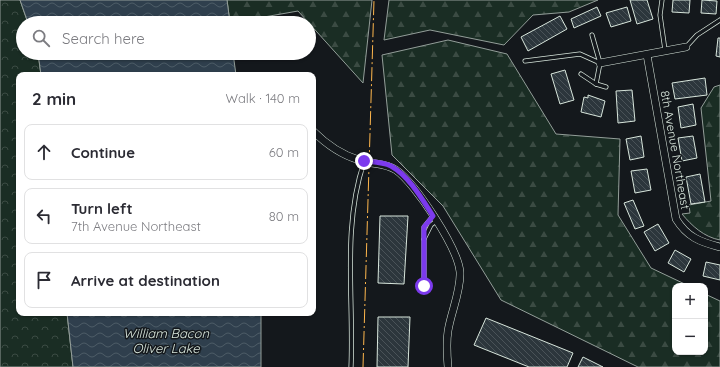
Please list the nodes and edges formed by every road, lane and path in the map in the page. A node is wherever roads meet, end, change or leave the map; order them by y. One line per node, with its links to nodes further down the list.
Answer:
1 (662, 0): 5 (lane)
2 (720, 20): 4 (lane)
3 (592, 35): 8 (lane)
4 (686, 47): 5 (street)
5 (665, 51): 6 (street)
6 (647, 56): 8 (street); 15 (street, 8th Avenue Northeast)
7 (525, 61): 8 (lane)
8 (600, 63): 10 (lane)
9 (582, 74): 10 (lane)
10 (596, 84): 11 (lane)
11 (606, 87)
12 (316, 134): 13 (street)
13 (364, 161): 14 (street); 17 (lane)
14 (434, 218): 16 (lane); 18 (street)
15 (720, 247)
16 (424, 286)
17 (350, 367)
18 (448, 367)

